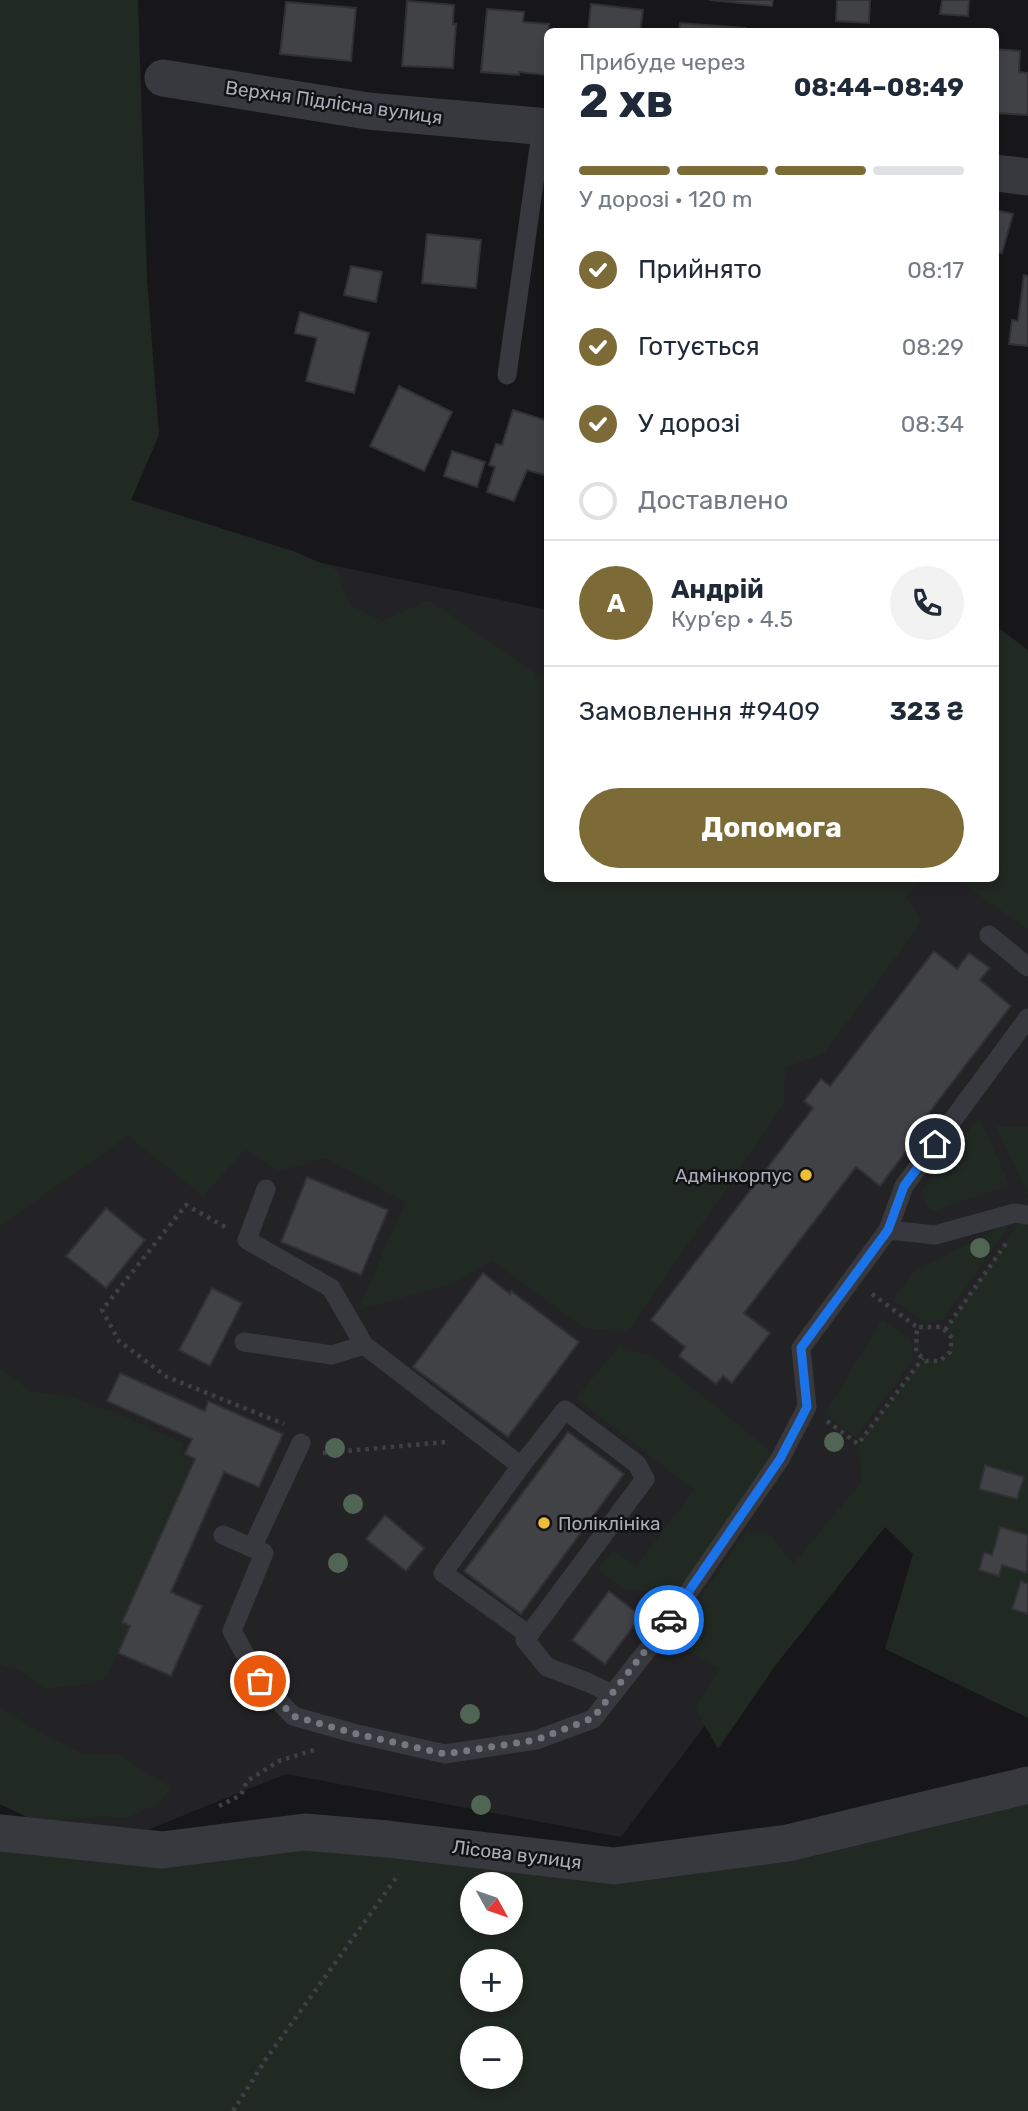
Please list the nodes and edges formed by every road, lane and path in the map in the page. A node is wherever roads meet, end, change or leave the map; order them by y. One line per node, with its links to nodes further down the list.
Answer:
1 (163, 78): 2 (street, Верхня Підлісна вулиця)
2 (544, 126)
3 (544, 133): 6 (lane)
4 (999, 173): 5 (street)
5 (1028, 177)
6 (507, 375)
7 (989, 935): 8 (lane)
8 (1028, 967)
9 (1028, 1018): 12 (lane)
10 (266, 1189): 13 (lane)
11 (1027, 1214): 12 (lane); 16 (path)
12 (888, 1230): 14 (lane)
13 (247, 1240): 18 (lane); 22 (path)
14 (852, 1279): 15 (path); 20 (lane)
15 (917, 1326): 16 (path); 19 (path)
16 (945, 1330): 19 (path)
17 (244, 1342): 18 (lane)
18 (364, 1345): 21 (lane)
19 (923, 1358): 20 (path)
20 (807, 1407): 27 (lane)
21 (486, 1439): 22 (path); 23 (lane)
22 (298, 1449): 25 (lane)
23 (521, 1466): 26 (lane); 26 (lane)
24 (223, 1535): 25 (lane)
25 (252, 1548): 28 (lane)
26 (529, 1636): 27 (lane)
27 (612, 1694): 28 (lane)
28 (350, 1732): 30 (path)
29 (1028, 1785): 32 (street, Лісова вулиця)
30 (217, 1807)
31 (0, 1833): 32 (street, Лісова вулиця)
32 (414, 1842): 33 (path)
33 (233, 2111)

